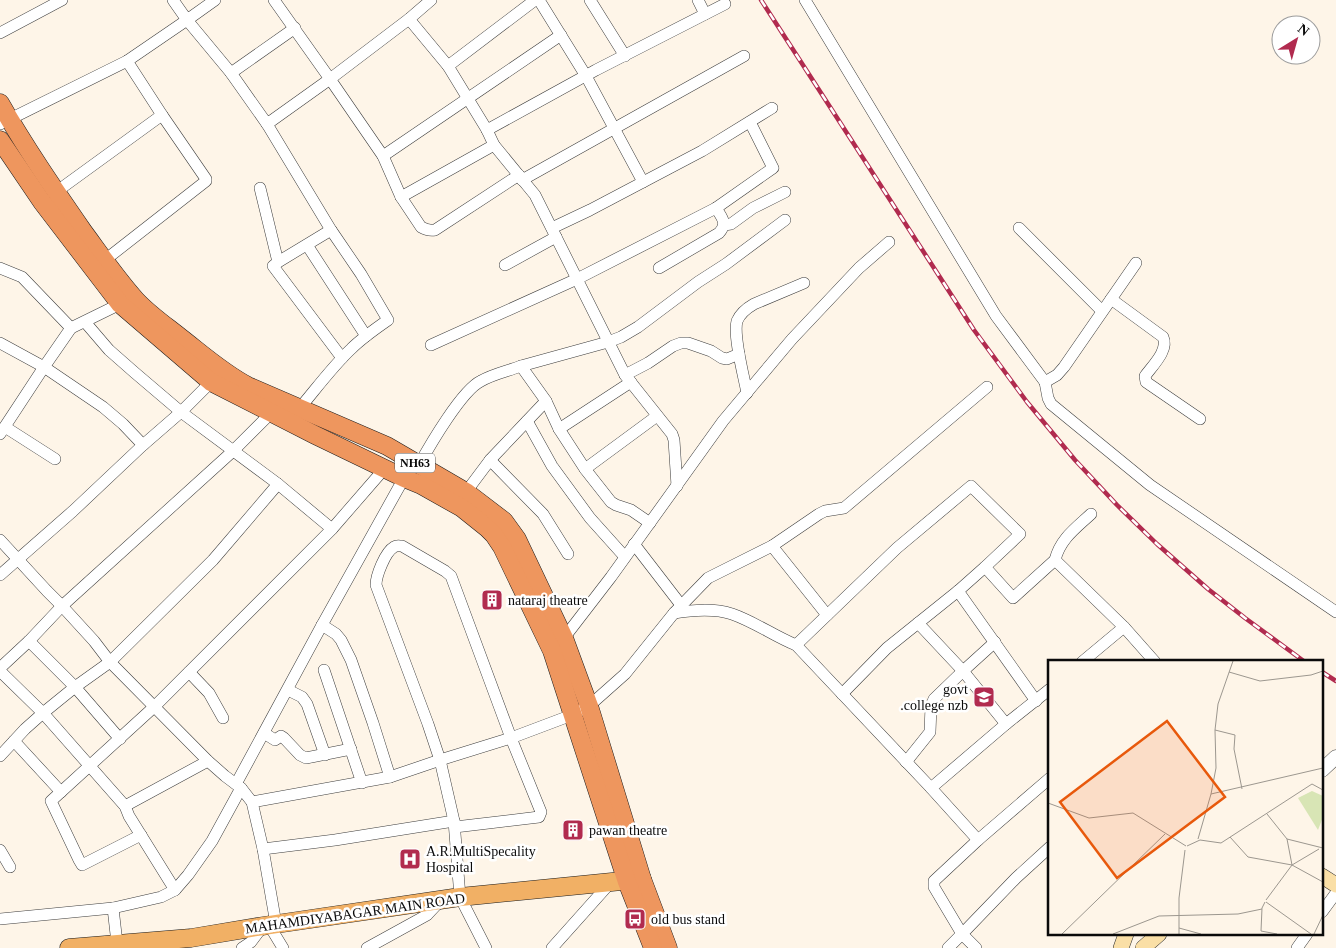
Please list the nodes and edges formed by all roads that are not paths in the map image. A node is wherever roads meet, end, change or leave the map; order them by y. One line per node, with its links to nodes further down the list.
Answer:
1 (62, 0): 16 (street)
2 (173, 0): 14 (street)
3 (215, 0): 14 (street)
4 (274, 0): 15 (street)
5 (431, 0): 13 (street)
6 (534, 0): 21 (street)
7 (539, 0): 17 (street)
8 (590, 0): 18 (street)
9 (698, 0): 12 (street)
10 (805, 0): 74 (street)
11 (725, 4): 12 (street)
12 (705, 14): 18 (street)
13 (409, 19): 21 (street); 24 (street)
14 (187, 20): 20 (street); 22 (street)
15 (295, 28): 22 (street); 24 (street)
16 (0, 33)
17 (561, 35): 23 (street); 25 (street)
18 (625, 56): 23 (street)
19 (744, 56): 32 (street)
20 (127, 61): 28 (street); 29 (street)
21 (448, 66): 25 (street)
22 (231, 73): 31 (street)
23 (586, 76): 32 (street); 33 (street)
24 (330, 79): 31 (street); 36 (street)
25 (468, 99): 33 (street); 36 (street)
26 (0, 103): 29 (highway, NH63)
27 (772, 108): 30 (street)
28 (162, 115): 40 (street); 51 (street)
29 (5, 122): 40 (highway, NH63)
30 (750, 122): 38 (street); 43 (street)
31 (267, 124): 47 (street)
32 (614, 128): 37 (street); 38 (street)
33 (487, 130): 35 (street)
34 (0, 140): 60 (highway, NH63)
35 (494, 145): 37 (street); 42 (street)
36 (383, 156): 42 (street)
37 (520, 177): 42 (street); 48 (street)
38 (643, 182): 48 (street)
39 (260, 188): 52 (street)
40 (56, 192): 51 (highway, NH63)
41 (785, 192): 45 (street)
42 (402, 197)
43 (716, 208): 45 (street); 57 (street)
44 (785, 220): 65 (street)
45 (724, 225): 56 (street)
46 (1019, 228): 61 (street)
47 (331, 230): 50 (street); 64 (street)
48 (554, 233): 54 (street); 57 (street)
49 (890, 242): 76 (street)
50 (307, 245): 52 (street); 64 (street)
51 (105, 260): 60 (highway, NH63)
52 (278, 262): 69 (street)
53 (1136, 262): 59 (street)
54 (505, 265)
55 (0, 268): 63 (street)
56 (659, 268)
57 (577, 279): 65 (street); 67 (street)
58 (804, 282): 68 (street)
59 (1111, 299): 61 (street); 82 (street)
60 (126, 300): 62 (street); 73 (highway, NH63); 78 (highway, NH63)
61 (1102, 311): 74 (street)
62 (84, 322): 63 (street); 79 (street)
63 (71, 328): 71 (street)
64 (366, 336): 69 (street)
65 (608, 342): 70 (street); 72 (street)
66 (0, 343): 71 (street)
67 (431, 345)
68 (739, 354): 72 (street); 76 (street)
69 (342, 358): 78 (street)
70 (521, 366): 77 (street); 90 (street)
71 (44, 367): 85 (street); 86 (street)
72 (628, 378): 81 (street); 84 (street)
73 (211, 382): 79 (street); 80 (highway, NH63)
74 (1045, 382): 112 (street)
75 (987, 387): 102 (street)
76 (747, 393): 95 (street)
77 (546, 401): 83 (street); 84 (street)
78 (299, 409): 90 (highway, NH63)
79 (182, 412): 86 (street); 87 (street)
80 (271, 412): 87 (street); 91 (highway, NH63)
81 (657, 416): 92 (street); 95 (street)
82 (1200, 419)
83 (527, 421): 89 (street); 104 (street)
84 (559, 429): 92 (street)
85 (3, 430): 88 (street)
86 (143, 445): 105 (street)
87 (233, 451): 94 (street); 110 (street)
88 (55, 459)
89 (490, 460): 96 (street); 103 (street)
90 (419, 465): 96 (highway, NH63)
91 (385, 468): 93 (highway, NH63); 99 (street)
92 (585, 469): 98 (street)
93 (404, 478): 115 (street); 136 (highway, NH63)
94 (278, 484): 99 (street); 123 (street)
95 (676, 486): 98 (street)
96 (466, 492): 117 (highway, NH63)
97 (1091, 514): 106 (street)
98 (650, 523): 101 (street)
99 (332, 529): 127 (street)
100 (0, 540): 105 (street)
101 (634, 544): 104 (street); 111 (street)
102 (772, 546): 111 (street); 113 (street)
103 (568, 554)
104 (625, 557): 117 (street)
105 (18, 558): 108 (street); 110 (street)
106 (1055, 560): 107 (street); 116 (street)
107 (985, 567): 109 (street); 113 (street)
108 (0, 575)
109 (958, 591): 114 (street); 119 (street)
110 (62, 606): 118 (street); 123 (street)
111 (677, 609): 120 (street); 133 (street)
112 (1336, 612)
113 (827, 615): 120 (street)
114 (918, 623): 126 (street); 131 (street)
115 (322, 625): 129 (street); 152 (street)
116 (1124, 627): 121 (street); 122 (street)
117 (564, 638): 133 (highway, NH63)
118 (29, 641): 124 (street); 128 (street)
119 (995, 642): 126 (street); 132 (street)
120 (796, 645): 131 (street)
121 (1084, 660)
122 (1153, 660)
123 (110, 662): 128 (street); 134 (street)
124 (0, 669): 135 (street)
125 (324, 670): 143 (street)
126 (963, 671): 138 (street); 149 (street)
127 (190, 672): 134 (street); 137 (street)
128 (75, 687): 135 (street); 141 (street)
129 (288, 690): 139 (street); 144 (street)
130 (1048, 691): 132 (street)
131 (842, 694): 149 (street)
132 (1036, 701): 138 (street)
133 (589, 706): 136 (street); 167 (highway, NH63)
134 (154, 707): 141 (street); 148 (street)
135 (43, 713): 142 (street); 150 (street)
136 (572, 715): 140 (street); 167 (highway, NH63)
137 (223, 718)
138 (1006, 724): 156 (street)
139 (264, 733): 144 (street); 155 (street)
140 (510, 738): 147 (street); 147 (street); 160 (street)
141 (120, 739): 150 (street)
142 (14, 741): 145 (street); 157 (street)
143 (351, 749): 144 (street); 154 (street)
144 (325, 755)
145 (0, 756)
146 (1336, 757): 151 (street)
147 (440, 760): 152 (street); 160 (street)
148 (208, 761): 155 (street); 159 (street)
149 (906, 762): 156 (street)
150 (90, 766): 157 (street); 159 (street)
151 (1324, 768)
152 (390, 777): 154 (street)
153 (1048, 780): 162 (street)
154 (362, 783): 158 (street)
155 (239, 786): 158 (street); 169 (street)
156 (931, 788): 162 (street)
157 (61, 792): 161 (street)
158 (252, 802): 163 (street)
159 (125, 806): 161 (street)
160 (455, 824): 163 (street); 170 (street)
161 (141, 835): 169 (street)
162 (978, 840): 176 (street)
163 (263, 849): 175 (street)
164 (1048, 849): 176 (street)
165 (0, 850): 166 (street)
166 (10, 867)
167 (627, 881): 170 (main road, MAHAMDIYABAGAR MAIN ROAD); 186 (street); 187 (highway, NH63); 188 (highway, NH63)
168 (1332, 882): 172 (street)
169 (175, 890): 173 (street)
170 (460, 897): 171 (main road, MAHAMDIYABAGAR MAIN ROAD); 185 (street)
171 (441, 900): 175 (main road, MAHAMDIYABAGAR MAIN ROAD); 181 (street)
172 (1324, 906)
173 (113, 908): 174 (street); 180 (street)
174 (0, 919)
175 (269, 925): 180 (main road, MAHAMDIYABAGAR MAIN ROAD); 183 (street); 184 (street)
176 (962, 934): 189 (street); 190 (street)
177 (1125, 936): 191 (main road)
178 (1157, 936): 192 (main road)
179 (1306, 936): 193 (street)
180 (118, 943): 182 (main road, MAHAMDIYABAGAR MAIN ROAD)
181 (374, 946)
182 (70, 948)
183 (242, 948)
184 (283, 948)
185 (486, 948)
186 (552, 948)
187 (653, 948)
188 (668, 948)
189 (948, 948)
190 (976, 948)
191 (1121, 948)
192 (1143, 948)
193 (1297, 948)

